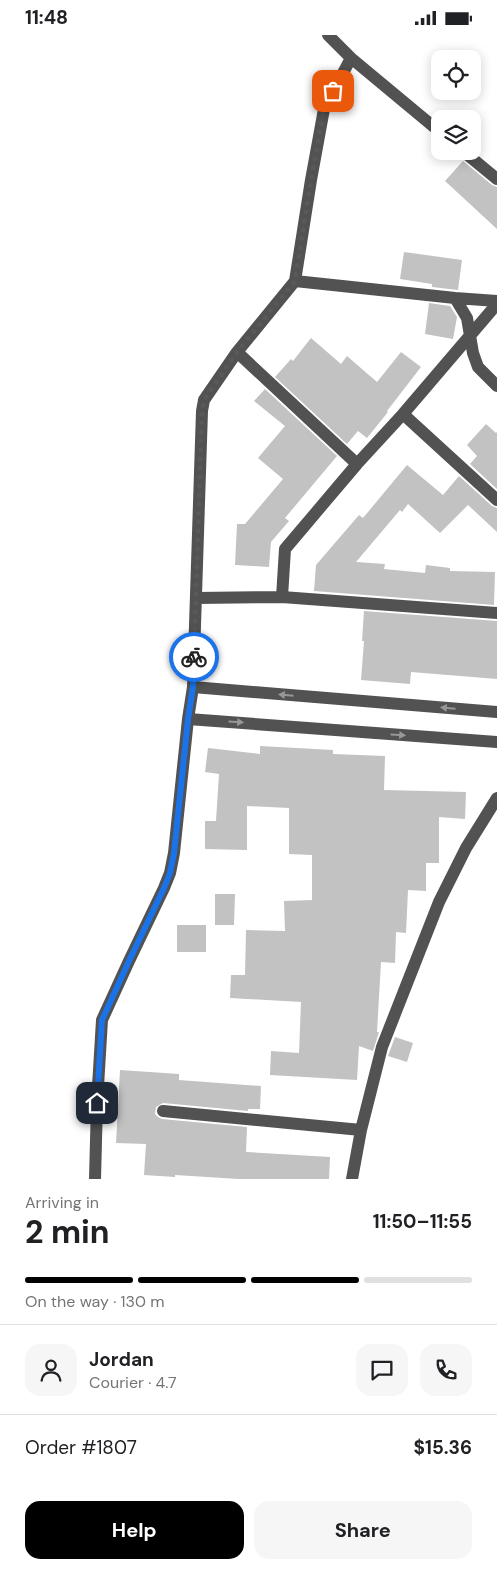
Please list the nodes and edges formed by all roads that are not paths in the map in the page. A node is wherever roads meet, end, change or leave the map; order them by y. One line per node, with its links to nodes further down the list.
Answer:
1 (328, 35): 2 (street)
2 (351, 58): 3 (street); 6 (street)
3 (431, 125)
4 (474, 160): 5 (street)
5 (497, 179)
6 (295, 281): 7 (street); 10 (street)
7 (455, 298): 8 (street); 9 (street)
8 (497, 302): 9 (street)
9 (471, 334): 11 (street); 12 (street)
10 (237, 352): 13 (street); 16 (street)
11 (497, 386)
12 (403, 414): 13 (street); 14 (street)
13 (357, 463): 15 (street)
14 (497, 500)
15 (282, 597): 16 (street); 17 (street)
16 (196, 599): 18 (street)
17 (497, 613)
18 (193, 687): 19 (street, one-way to 18); 20 (street)
19 (497, 712)
20 (188, 719): 21 (street, one-way to 21); 25 (street)
21 (497, 742)
22 (497, 798): 24 (street)
23 (163, 1111): 24 (street)
24 (361, 1130): 26 (street)
25 (95, 1179)
26 (352, 1179)

